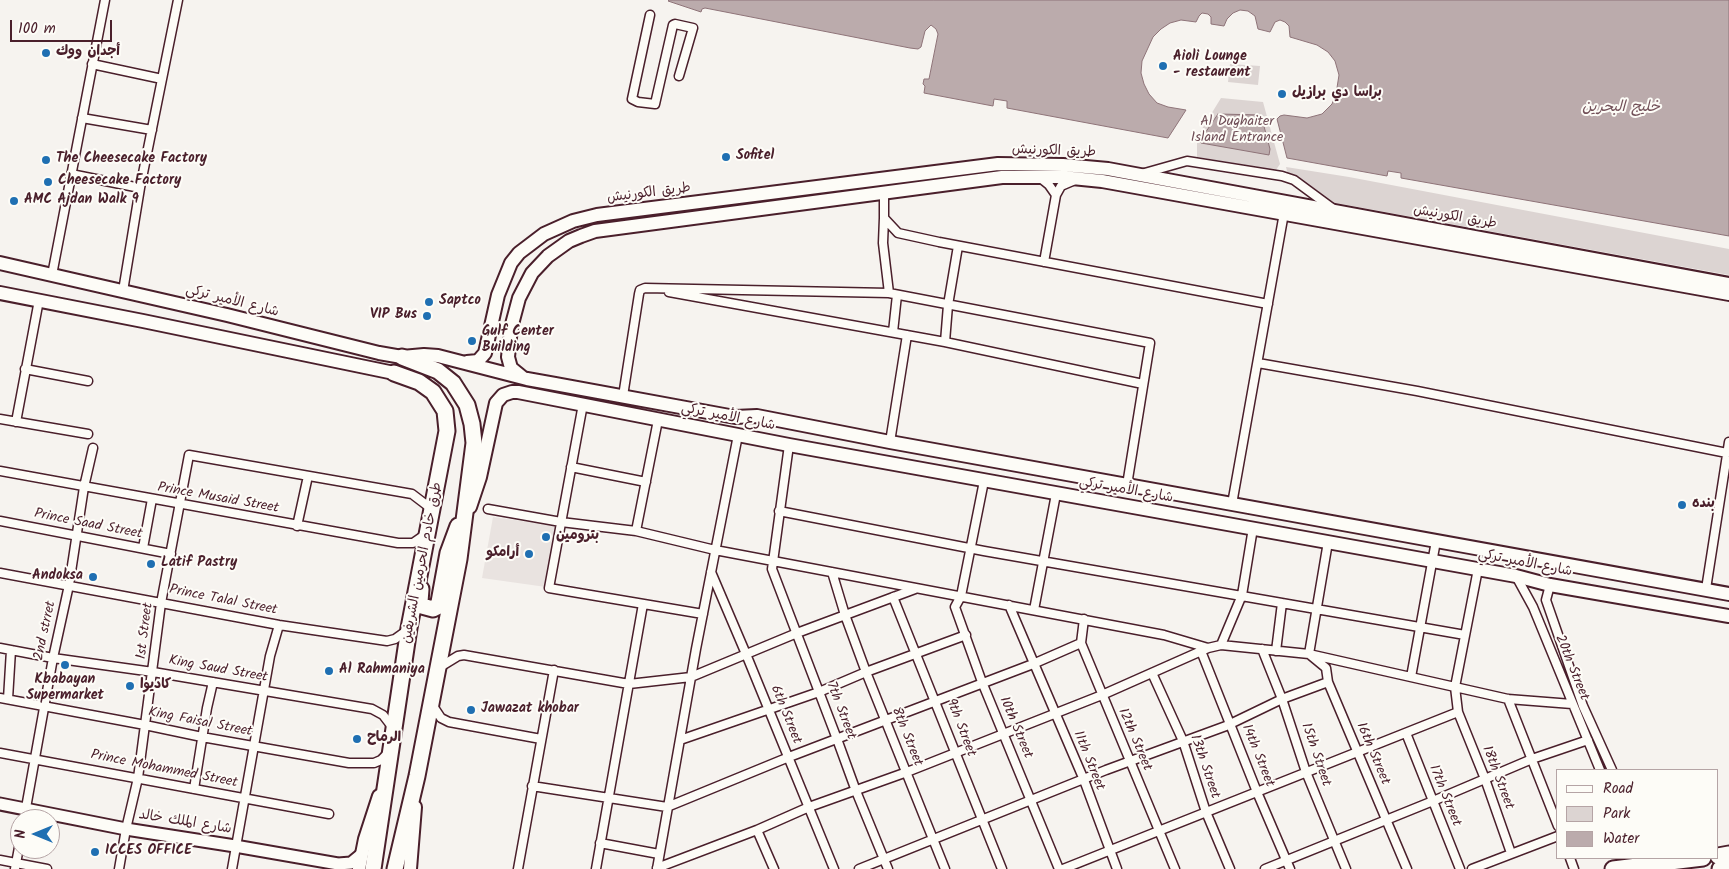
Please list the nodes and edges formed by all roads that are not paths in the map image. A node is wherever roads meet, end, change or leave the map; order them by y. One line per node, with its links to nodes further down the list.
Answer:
1 (105, 0): 4 (street)
2 (178, 0): 6 (street)
3 (650, 15): 5 (street)
4 (92, 64): 6 (street); 7 (street)
5 (679, 76)
6 (162, 79): 8 (street)
7 (82, 118): 8 (street); 9 (street)
8 (152, 130): 13 (street)
9 (71, 174): 13 (street); 22 (street)
10 (1139, 175): 16 (main road, طريق الكورنيش); 16 (street); 32 (main road, طريق الكورنيش)
11 (1039, 177): 12 (main road, طريق الكورنيش); 14 (main road, طريق الكورنيش); 15 (street)
12 (1079, 179): 15 (street); 17 (main road, طريق الكورنيش)
13 (140, 188): 25 (street)
14 (884, 192): 18 (street); 33 (main road, طريق الكورنيش)
15 (1056, 195): 20 (street)
16 (1335, 211): 23 (main road, طريق الكورنيش)
17 (1284, 213): 28 (main road, طريق الكورنيش); 30 (street)
18 (884, 218): 19 (street); 27 (street)
19 (958, 246): 20 (street); 31 (street)
20 (1044, 262): 30 (street)
21 (0, 263): 22 (main road, شارع الأمير تركي)
22 (52, 275): 25 (main road, شارع الأمير تركي)
23 (1729, 284)
24 (645, 288): 27 (street); 34 (street); 45 (street)
25 (122, 291): 37 (main road, شارع الأمير تركي)
26 (0, 293): 29 (main road)
27 (893, 294): 31 (street); 34 (street)
28 (1729, 294)
29 (39, 300): 40 (street); 41 (main road)
30 (1268, 304): 39 (street)
31 (948, 305): 36 (street); 44 (street)
32 (491, 324): 33 (main road); 38 (main road, طريق الكورنيش)
33 (511, 328): 42 (main road, طريق الكورنيش)
34 (893, 332): 35 (street)
35 (907, 335): 36 (street); 53 (street)
36 (944, 342): 44 (street)
37 (402, 357): 38 (main road, شارع الأمير تركي); 73 (highway)
38 (457, 361): 42 (main road, شارع الأمير تركي)
39 (1258, 363): 57 (street); 68 (street)
40 (25, 369): 43 (street); 50 (street)
41 (394, 374): 70 (highway, طرق خادم الحرمين الشريفين)
42 (527, 379): 45 (main road, شارع الأمير تركي)
43 (88, 381)
44 (1143, 384): 63 (street)
45 (623, 396): 47 (main road, شارع الأمير تركي)
46 (583, 404): 49 (main road, شارع الأمير تركي); 58 (street); 73 (main road, شارع الأمير تركي)
47 (735, 417): 52 (main road); 53 (main road, شارع الأمير تركي)
48 (0, 419): 50 (street)
49 (658, 420): 52 (main road, شارع الأمير تركي); 62 (street)
50 (16, 422): 51 (street)
51 (88, 434)
52 (735, 434): 55 (main road, شارع الأمير تركي); 84 (street)
53 (890, 442): 63 (main road, شارع الأمير تركي)
54 (1729, 442): 57 (street)
55 (789, 445): 61 (main road, شارع الأمير تركي); 71 (street)
56 (93, 448): 64 (street, 2nd strret)
57 (1727, 453): 97 (street)
58 (571, 468): 62 (street); 74 (street)
59 (0, 471): 64 (street, Prince Musaid Street)
60 (308, 476): 67 (street, 1st Street); 70 (street); 75 (street)
61 (984, 481): 65 (main road, شارع الأمير تركي); 83 (street)
62 (646, 482): 77 (street)
63 (1127, 485): 68 (main road, شارع الأمير تركي)
64 (84, 487): 66 (street, Prince Musaid Street); 78 (street, 2nd strret)
65 (1056, 494): 76 (main road, شارع الأمير تركي); 88 (street)
66 (152, 499): 67 (street, Prince Musaid Street); 82 (street)
67 (180, 504): 75 (street, Prince Musaid Street); 85 (street, 1st Street)
68 (1232, 504): 80 (main road, شارع الأمير تركي)
69 (488, 509): 74 (street)
70 (433, 510): 79 (highway, طرق خادم الحرمين الشريفين)
71 (779, 511): 83 (street); 86 (street)
72 (0, 521): 78 (street, Prince Saad Street)
73 (465, 521): 79 (highway); 132 (highway)
74 (561, 522): 77 (street); 105 (street)
75 (297, 526): 79 (street, Prince Musaid Street)
76 (1253, 528): 81 (main road, شارع الأمير تركي); 99 (street)
77 (636, 531): 84 (street)
78 (75, 535): 82 (street, Prince Saad Street); 94 (street, 2nd strret)
79 (427, 539): 116 (highway, طرق خادم الحرمين الشريفين)
80 (1436, 541): 87 (street); 97 (main road, شارع الأمير تركي)
81 (1328, 542): 87 (main road, شارع الأمير تركي); 108 (street)
82 (143, 548): 85 (street, Prince Saad Street)
83 (971, 548): 88 (street); 100 (street)
84 (715, 550): 86 (street); 90 (street)
85 (171, 554): 103 (street, 1st Street)
86 (772, 561): 91 (street); 117 (street, 7th Street)
87 (1433, 561): 89 (main road, شارع الأمير تركي); 115 (street)
88 (1043, 562): 99 (street); 109 (street)
89 (1478, 569): 93 (main road, شارع الأمير تركي); 119 (street, 18th Street)
90 (711, 572): 110 (street); 128 (street, 6th Street)
91 (832, 572): 96 (street); 111 (street, 8th Street)
92 (0, 573): 94 (street, Prince Talal Street)
93 (1516, 576): 95 (main road, شارع الأمير تركي); 107 (street, 20th Street)
94 (69, 585): 103 (street, Prince Talal Street); 130 (street, 2nd strret)
95 (1550, 585): 102 (street); 112 (main road, شارع الأمير تركي)
96 (916, 588): 100 (street); 101 (street)
97 (1706, 590): 98 (main road, شارع الأمير تركي)
98 (1729, 594)
99 (1242, 595): 104 (street); 121 (street)
100 (961, 596): 106 (street); 118 (street, 10th Street)
101 (893, 597): 111 (street); 127 (street, 9th Street)
102 (1546, 600): 107 (street); 180 (street, 20th Street)
103 (162, 603): 114 (street, Prince Talal Street); 134 (street, 1st Street)
104 (1282, 603): 108 (street); 126 (street)
105 (643, 604): 110 (street); 142 (street)
106 (1009, 606): 109 (street); 131 (street, 11th Street)
107 (1533, 607): 153 (street, 20th Street)
108 (1317, 608): 115 (street); 129 (street)
109 (1034, 610): 113 (street)
110 (702, 614): 137 (street)
111 (845, 615): 117 (street); 135 (street, 8th Street)
112 (1729, 616)
113 (1084, 619): 120 (street, 12th Street); 123 (street)
114 (279, 624): 116 (street, Prince Talal Street); 145 (street)
115 (1420, 627): 119 (street); 138 (street)
116 (409, 628): 161 (highway, طرق خادم الحرمين الشريفين)
117 (797, 633): 128 (street); 146 (street, 7th Street)
118 (966, 635): 127 (street); 140 (street, 10th Street)
119 (1465, 635): 144 (street, 18th Street)
120 (1081, 643): 131 (street); 147 (street, 12th Street)
121 (1220, 645): 123 (street); 124 (street)
122 (0, 648): 125 (street, King Saud Street)
123 (1204, 649): 136 (street); 159 (street, 14th Street)
124 (1262, 649): 126 (street); 148 (street, 15th Street)
125 (11, 650): 130 (street, King Saud Street); 149 (street)
126 (1276, 651): 129 (street)
127 (916, 653): 135 (street); 151 (street, 9th Street)
128 (746, 654): 137 (street); 155 (street, 6th Street)
129 (1309, 654): 138 (street); 141 (street, 16th Street)
130 (53, 658): 134 (street, King Saud Street); 154 (street, 2nd strret)
131 (1033, 664): 140 (street); 157 (street, 11th Street)
132 (438, 668): 133 (street); 143 (highway)
133 (554, 670): 142 (street); 165 (street)
134 (153, 672): 139 (street, King Saud Street); 160 (street, 1st Street)
135 (866, 672): 146 (street); 158 (street, 8th Street)
136 (1152, 673): 147 (street); 169 (street, 13th Street)
137 (691, 677): 142 (street); 167 (street)
138 (1410, 677): 144 (street)
139 (213, 682): 145 (street, King Saud Street); 164 (street)
140 (982, 682): 151 (street); 163 (street, 10th Street)
141 (1328, 682): 148 (street); 172 (street, 16th Street)
142 (629, 684): 194 (street)
143 (434, 685): 152 (highway); 192 (highway)
144 (1455, 687): 150 (street); 156 (street, 18th Street)
145 (264, 690): 161 (street, King Saud Street); 170 (street)
146 (818, 692): 155 (street); 166 (street, 7th Street)
147 (1102, 695): 157 (street); 178 (street, 12th Street)
148 (1282, 698): 159 (street); 183 (street, 15th Street)
149 (4, 699): 154 (street, King Faisal Street)
150 (1508, 699): 153 (street); 177 (street)
151 (936, 700): 158 (street); 174 (street, 9th Street)
152 (431, 703): 165 (street); 184 (highway)
153 (1572, 704): 168 (street, 20th Street)
154 (44, 707): 160 (street, King Faisal Street); 176 (street, 2nd strret)
155 (769, 710): 167 (street); 175 (street, 6th Street)
156 (1458, 712): 162 (street); 186 (street, 18th Street)
157 (1055, 713): 163 (street); 187 (street, 11th Street)
158 (886, 720): 166 (street); 182 (street, 8th Street)
159 (1230, 724): 169 (street); 191 (street, 14th Street)
160 (145, 725): 164 (street, King Faisal Street); 185 (street, 1st Street)
161 (394, 730): 171 (highway, طرق خادم الحرمين الشريفين)
162 (1406, 733): 172 (street); 196 (street, 17th Street)
163 (1004, 734): 174 (street); 195 (street, 10th Street)
164 (202, 737): 170 (street, King Faisal Street); 189 (street)
165 (541, 739): 188 (street)
166 (837, 739): 175 (street); 190 (street, 7th Street)
167 (680, 740): 198 (street)
168 (1588, 740): 177 (street); 179 (street, 20th Street)
169 (1183, 741): 178 (street); 202 (street, 13th Street)
170 (254, 747): 171 (street, King Faisal Street); 193 (street)
171 (391, 750): 181 (highway, طرق خادم الحرمين الشريفين)
172 (1356, 752): 183 (street); 206 (street, 16th Street)
173 (0, 753): 176 (street, Prince Mohammed Street)
174 (956, 753): 182 (street); 205 (street, 9th Street)
175 (789, 758): 198 (street); 199 (street, 6th Street)
176 (35, 759): 185 (street, Prince Mohammed Street); 201 (street, 2nd strret)
177 (1532, 759): 186 (street); 207 (street)
178 (1129, 761): 187 (street); 210 (street, 12th Street)
179 (1600, 769)
180 (1612, 769)
181 (387, 772): 192 (highway, طرق خادم الحرمين الشريفين); 218 (main road)
182 (907, 772): 190 (street); 212 (street, 8th Street)
183 (1306, 772): 191 (street); 213 (street, 15th Street)
184 (417, 776): 234 (highway); 235 (main road)
185 (138, 778): 189 (street, Prince Mohammed Street); 208 (street, 1st Street)
186 (1485, 779): 196 (street); 217 (street, 18th Street)
187 (1084, 780): 195 (street); 216 (street, 11th Street)
188 (532, 786): 194 (street); 236 (street)
189 (194, 789): 193 (street, Prince Mohammed Street)
190 (856, 791): 199 (street); 220 (street, 7th Street)
191 (1257, 792): 202 (street); 223 (street, 14th Street)
192 (384, 796): 233 (highway, طرق خادم الحرمين الشريفين)
193 (246, 798): 203 (street, Prince Mohammed Street); 215 (street)
194 (608, 798): 198 (street); 214 (street)
195 (1032, 800): 205 (street); 244 (street, 10th Street)
196 (1433, 801): 206 (street); 253 (street, 17th Street)
197 (0, 804): 200 (street, شارع الملك خالد)
198 (668, 807): 219 (street)
199 (809, 807): 209 (street); 239 (street, 6th Street)
200 (12, 809)
201 (26, 809)
202 (1206, 812): 210 (street); 248 (street, 13th Street)
203 (326, 814)
204 (60, 819): 208 (street, شارع الملك خالد)
205 (982, 820): 212 (street); 243 (street, 9th Street)
206 (1387, 820): 213 (street); 252 (street, 16th Street)
207 (1556, 821)
208 (126, 829): 215 (street, شارع الملك خالد); 230 (street, 1st Street)
209 (757, 830): 227 (street); 238 (street)
210 (1159, 831): 216 (street); 247 (street, 12th Street)
211 (1556, 837): 217 (street)
212 (933, 840): 220 (street); 242 (street, 8th Street)
213 (1334, 841): 223 (street); 251 (street, 15th Street)
214 (600, 843): 219 (street); 237 (street)
215 (235, 846): 218 (street, شارع الملك خالد); 231 (street)
216 (1109, 851): 245 (street); 246 (street, 11th Street)
217 (1511, 853): 254 (street)
218 (362, 854): 232 (main road)
219 (659, 854): 227 (street)
220 (884, 859): 240 (street); 241 (street, 7th Street)
221 (1680, 859): 224 (highway)
222 (0, 860): 226 (street)
223 (1287, 860): 249 (street); 250 (street, 14th Street)
224 (1657, 860): 225 (highway)
225 (1622, 864)
226 (16, 866): 229 (street)
227 (657, 868)
228 (1729, 868): 255 (highway)
229 (47, 869)
230 (118, 869)
231 (232, 869)
232 (359, 869)
233 (373, 869)
234 (395, 869)
235 (410, 869)
236 (518, 869)
237 (596, 869)
238 (774, 869)
239 (834, 869)
240 (860, 869)
241 (888, 869)
242 (945, 869)
243 (1002, 869)
244 (1059, 869)
245 (1064, 869)
246 (1116, 869)
247 (1175, 869)
248 (1230, 869)
249 (1265, 869)
250 (1290, 869)
251 (1346, 869)
252 (1407, 869)
253 (1460, 869)
254 (1472, 869)
255 (1720, 869)

